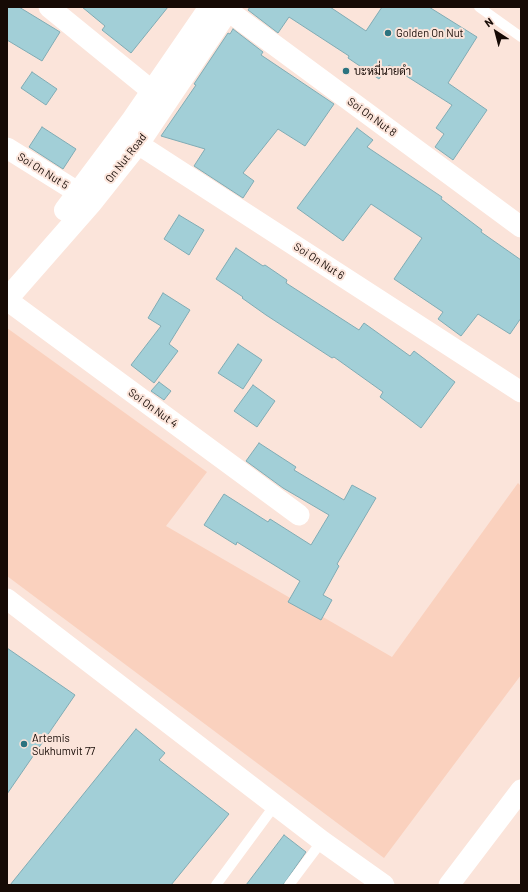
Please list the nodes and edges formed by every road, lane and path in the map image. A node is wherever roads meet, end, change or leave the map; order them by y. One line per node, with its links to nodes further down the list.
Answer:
1 (49, 7): 5 (street)
2 (479, 7): 4 (lane)
3 (222, 8): 5 (main road, On Nut Road); 7 (main road, On Nut Road); 10 (street, Soi On Nut 8)
4 (521, 37)
5 (152, 90): 6 (main road, On Nut Road)
6 (133, 120): 7 (street); 9 (main road, On Nut Road)
7 (138, 144): 12 (main road, On Nut Road); 13 (street, Soi On Nut 6)
8 (7, 148): 9 (street, Soi On Nut 5)
9 (79, 193): 11 (main road, On Nut Road)
10 (521, 227)
11 (7, 281)
12 (7, 300): 14 (street, Soi On Nut 4)
13 (521, 392)
14 (299, 515)
15 (7, 599): 17 (street)
16 (521, 790): 22 (street)
17 (275, 805): 18 (street); 19 (lane)
18 (322, 841): 20 (lane); 21 (street)
19 (216, 885)
20 (289, 885)
21 (384, 885)
22 (449, 885)

